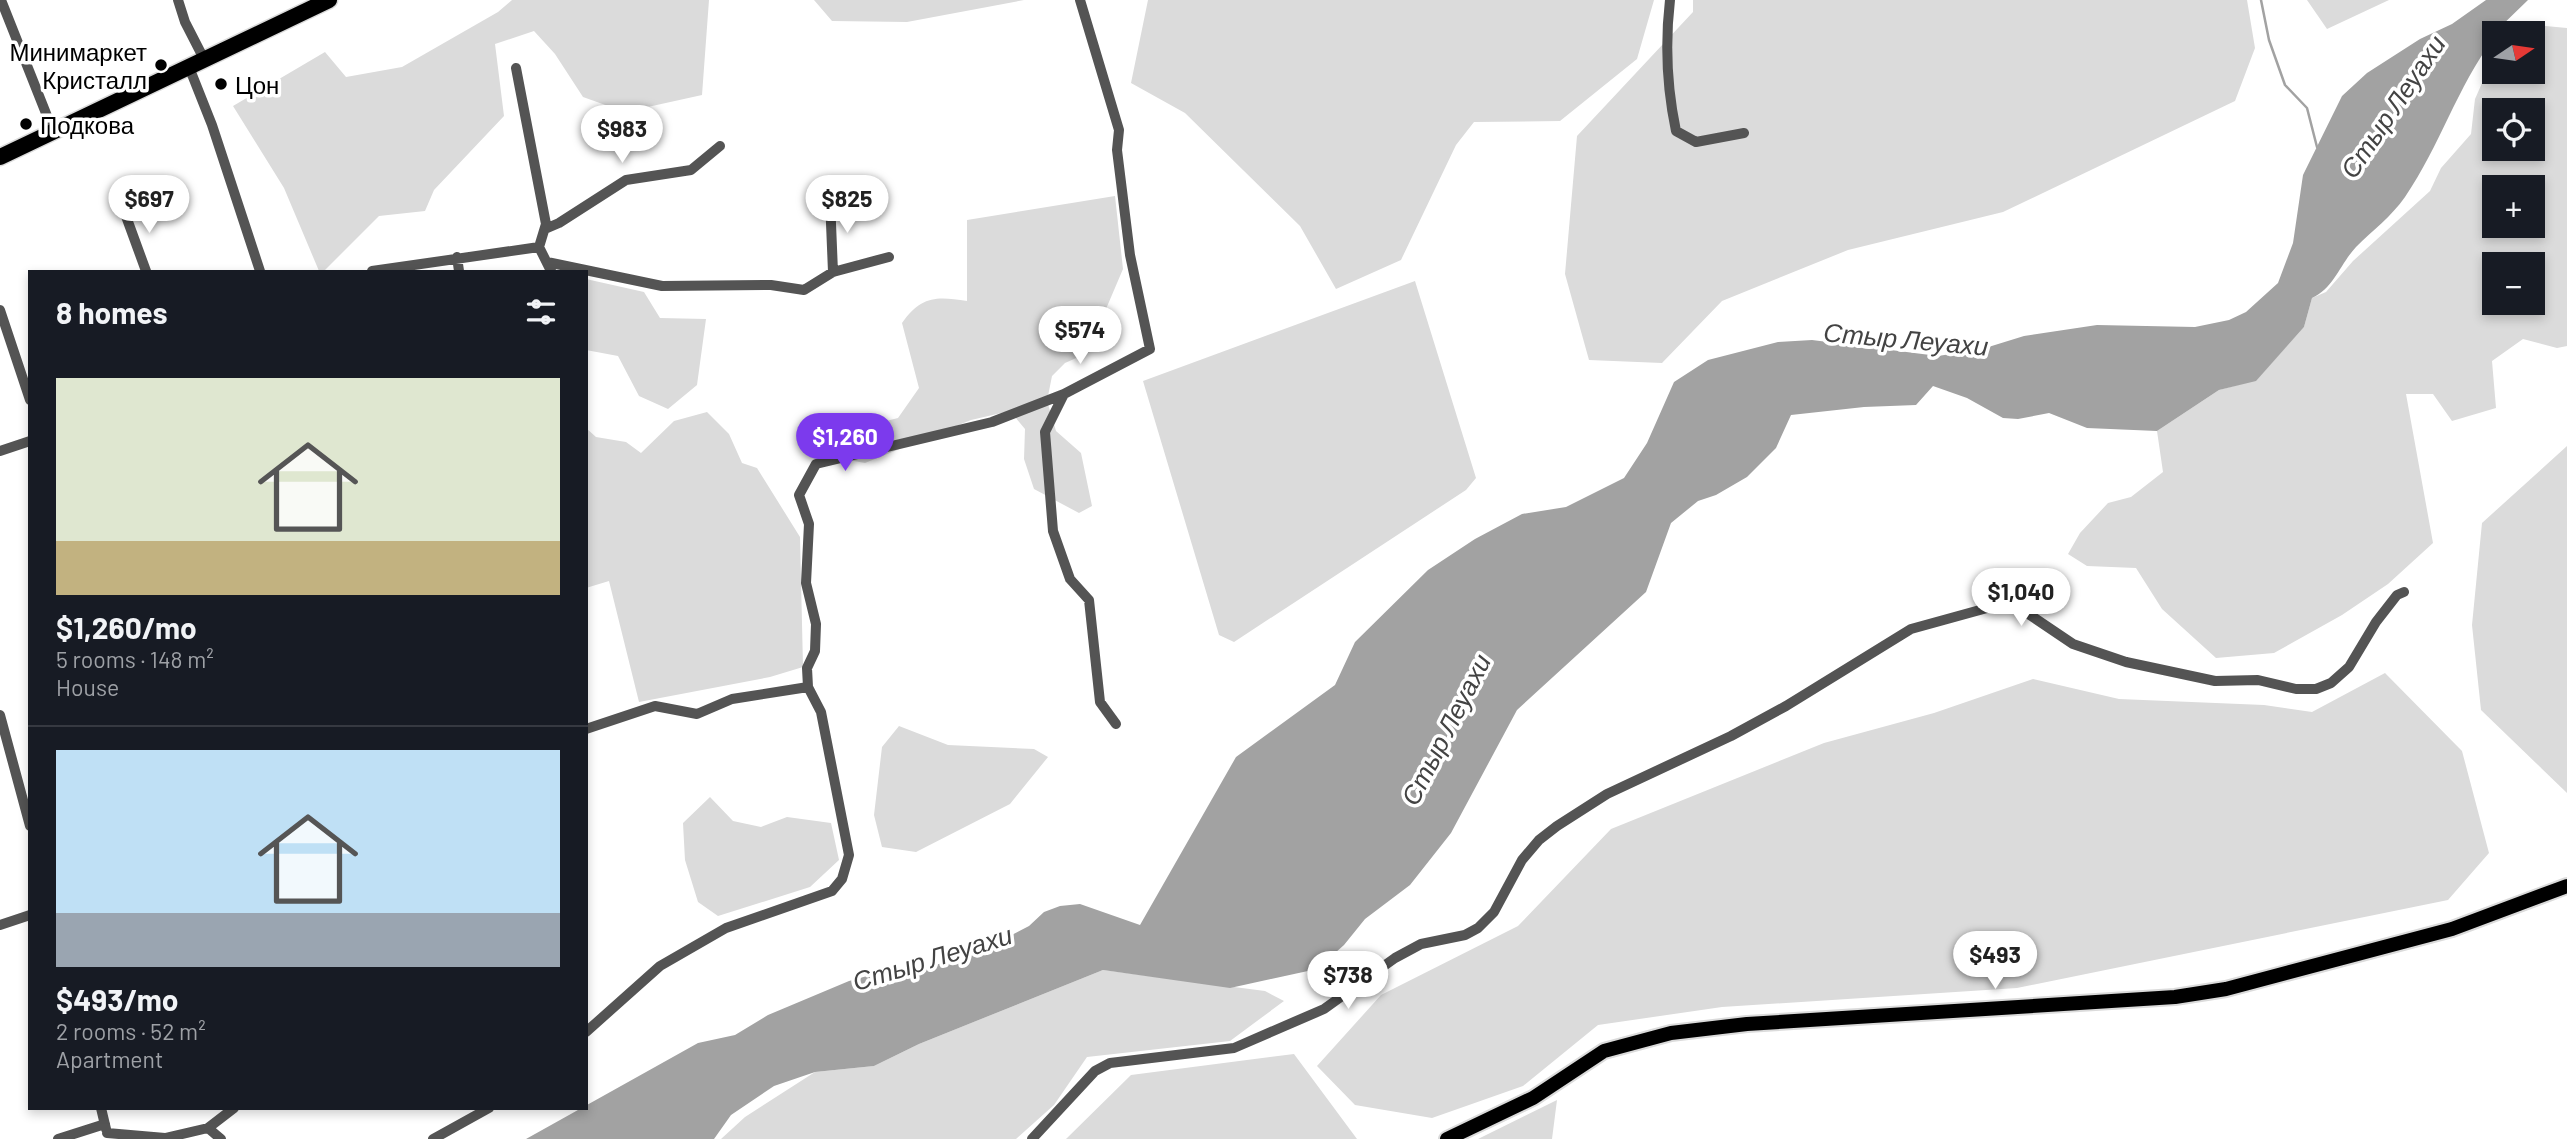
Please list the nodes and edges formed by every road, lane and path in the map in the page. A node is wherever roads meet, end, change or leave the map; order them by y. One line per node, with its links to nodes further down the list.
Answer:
1 (1, 0): 9 (street)
2 (178, 0): 6 (street)
3 (329, 0): 6 (highway)
4 (1080, 0): 29 (street)
5 (1670, 0): 10 (street)
6 (204, 59): 7 (highway)
7 (189, 67): 9 (highway); 21 (street)
8 (516, 68): 15 (street)
9 (53, 131): 12 (highway)
10 (1744, 133)
11 (720, 146): 15 (street)
12 (0, 157)
13 (830, 199): 25 (street)
14 (123, 208): 20 (street)
15 (545, 229): 16 (street)
16 (539, 247): 17 (street); 19 (street)
17 (457, 257): 22 (street); 23 (street)
18 (889, 257): 25 (street)
19 (549, 267): 24 (street)
20 (146, 270)
21 (260, 270)
22 (378, 270)
23 (458, 270)
24 (567, 270)
25 (833, 272): 26 (street)
26 (588, 274)
27 (0, 310): 28 (street)
28 (28, 394)
29 (1064, 394): 33 (street); 35 (street)
30 (28, 442): 31 (street)
31 (0, 451)
32 (2404, 592): 50 (street)
33 (808, 687): 36 (street); 41 (street)
34 (0, 715): 37 (street)
35 (1116, 724)
36 (588, 728)
37 (28, 819)
38 (2567, 887): 51 (main road)
39 (28, 916): 40 (street)
40 (0, 925)
41 (588, 1030)
42 (102, 1110): 46 (street)
43 (231, 1110): 45 (street)
44 (485, 1110): 49 (street)
45 (208, 1128): 46 (street); 48 (street)
46 (107, 1132): 47 (street)
47 (58, 1139)
48 (221, 1139)
49 (433, 1139)
50 (1032, 1139)
51 (1447, 1139)

